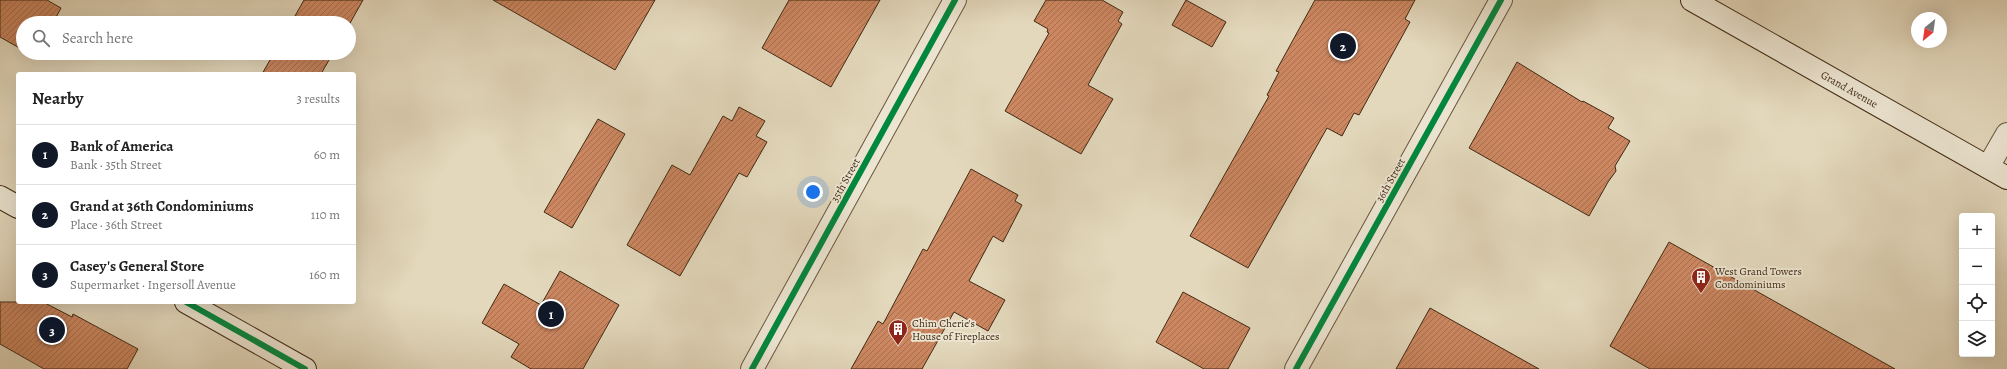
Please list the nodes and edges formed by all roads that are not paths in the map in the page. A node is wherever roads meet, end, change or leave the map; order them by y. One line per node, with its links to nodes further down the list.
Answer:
1 (955, 0): 8 (street, 35th Street)
2 (1501, 0): 9 (street, 36th Street)
3 (1692, 0): 5 (street, Grand Avenue)
4 (2007, 134): 5 (street)
5 (1998, 172)
6 (190, 304): 7 (street)
7 (305, 369)
8 (752, 369)
9 (1296, 369)

